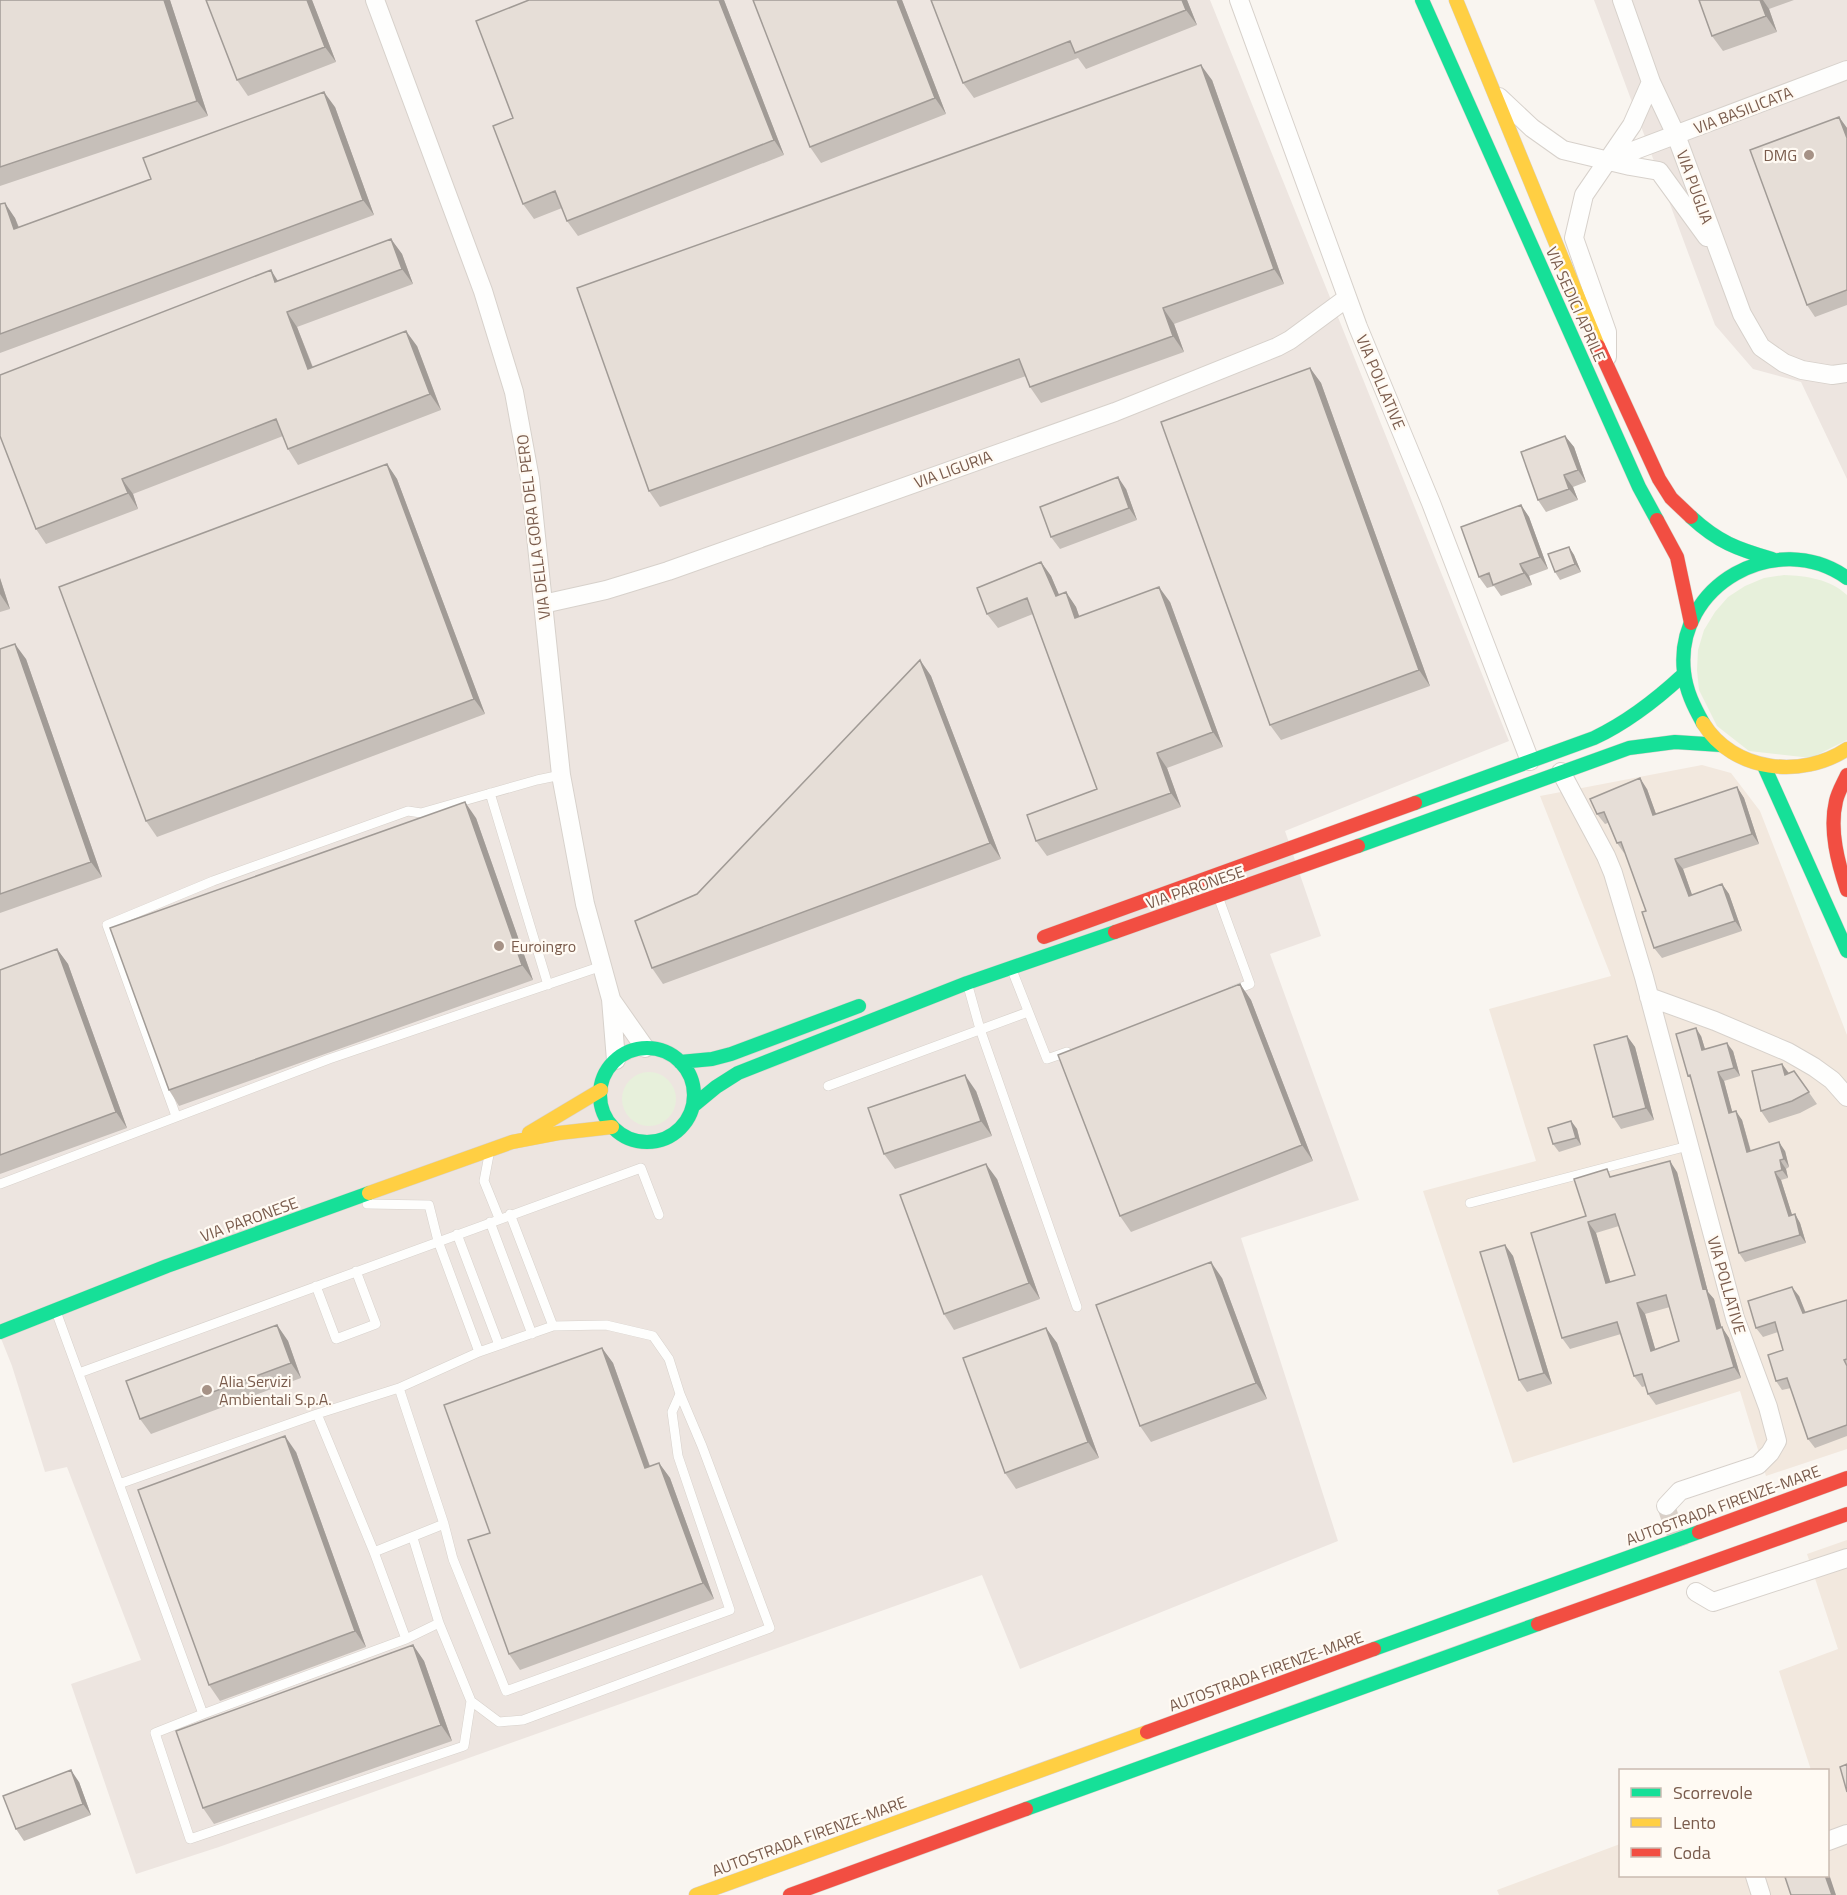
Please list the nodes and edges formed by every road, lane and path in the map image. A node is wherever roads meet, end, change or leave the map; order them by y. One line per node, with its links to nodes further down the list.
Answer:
1 (375, 0): 17 (street, VIA DELLA GORA DEL PERO)
2 (1239, 0): 12 (street, VIA POLLATIVE)
3 (1422, 0): 18 (main road, VIA SEDICI APRILE)
4 (1456, 0): 8 (main road, VIA SEDICI APRILE)
5 (1622, 0): 7 (street, VIA PUGLIA)
6 (1847, 70): 9 (street, VIA BASILICATA)
7 (1651, 82): 9 (street, VIA PUGLIA); 10 (street)
8 (1493, 91): 10 (street); 13 (main road, VIA SEDICI APRILE)
9 (1676, 135): 10 (street, VIA BASILICATA); 11 (street, VIA PUGLIA)
10 (1606, 161): 11 (street); 13 (street)
11 (1720, 255): 14 (street, VIA PUGLIA)
12 (1347, 297): 17 (street, VIA LIGURIA); 22 (street, VIA POLLATIVE)
13 (1607, 368): 15 (main road, VIA SEDICI APRILE)
14 (1847, 373)
15 (1772, 559): 16 (main road, VIA SEDICI APRILE); 18 (main road, VIA SEDICI APRILE)
16 (1847, 578)
17 (543, 604): 25 (street, VIA DELLA GORA DEL PERO)
18 (1691, 623): 19 (main road, VIA SEDICI APRILE)
19 (1683, 675): 20 (main road, VIA SEDICI APRILE); 22 (main road, VIA PARONESE)
20 (1721, 745): 23 (main road, VIA SEDICI APRILE); 24 (main road, VIA PARONESE)
21 (1847, 749): 23 (main road, VIA SEDICI APRILE)
22 (1530, 761): 30 (main road, VIA PARONESE)
23 (1764, 766): 31 (main road)
24 (1561, 772): 29 (main road, VIA PARONESE); 37 (street, VIA POLLATIVE)
25 (561, 774): 27 (lane); 32 (street, VIA DELLA GORA DEL PERO)
26 (1847, 775): 28 (main road)
27 (490, 793): 35 (lane); 50 (lane)
28 (1847, 890)
29 (1218, 897): 33 (main road, VIA PARONESE); 36 (lane)
30 (1031, 942)
31 (1847, 951)
32 (602, 966): 35 (lane); 38 (street, VIA DELLA GORA DEL PERO)
33 (1011, 968): 34 (main road, VIA PARONESE); 40 (lane)
34 (968, 983): 41 (lane); 49 (main road, VIA PARONESE)
35 (548, 985): 50 (lane)
36 (1218, 996)
37 (1649, 997): 48 (street); 53 (street, VIA POLLATIVE)
38 (611, 999): 43 (street, VIA DELLA GORA DEL PERO); 44 (street, VIA DELLA GORA DEL PERO)
39 (875, 1000): 45 (main road)
40 (1028, 1012): 41 (lane); 42 (lane)
41 (980, 1029): 46 (lane); 65 (lane)
42 (1079, 1047)
43 (645, 1048): 44 (main road); 45 (main road)
44 (616, 1060): 47 (main road)
45 (680, 1062): 49 (main road)
46 (828, 1086)
47 (601, 1090): 51 (main road); 52 (main road, VIA PARONESE)
48 (1847, 1097)
49 (693, 1106): 51 (main road, VIA PARONESE)
50 (176, 1116): 55 (lane)
51 (612, 1126): 52 (main road, VIA PARONESE)
52 (513, 1142): 54 (main road, VIA PARONESE)
53 (1688, 1146): 57 (lane); 78 (street, VIA POLLATIVE)
54 (490, 1150): 56 (main road, VIA PARONESE); 60 (lane)
55 (0, 1184)
56 (340, 1203): 62 (lane); 66 (main road, VIA PARONESE)
57 (1470, 1203)
58 (510, 1214): 59 (lane); 60 (lane); 67 (lane)
59 (659, 1215)
60 (494, 1220): 61 (lane); 69 (lane)
61 (457, 1234): 62 (lane); 70 (lane)
62 (438, 1241): 63 (lane); 71 (lane)
63 (356, 1271): 64 (lane); 64 (lane)
64 (316, 1286): 72 (lane)
65 (1077, 1307)
66 (55, 1309): 68 (main road, VIA PARONESE); 72 (lane)
67 (553, 1326): 69 (lane); 74 (lane)
68 (0, 1332)
69 (532, 1334): 70 (lane)
70 (499, 1345): 71 (lane)
71 (479, 1352): 73 (lane)
72 (79, 1373): 77 (lane)
73 (399, 1388): 75 (lane); 80 (lane)
74 (680, 1394): 80 (lane); 87 (lane)
75 (317, 1414): 77 (lane); 82 (lane)
76 (1847, 1478): 92 (main road, AUTOSTRADA FIRENZE-MARE)
77 (119, 1484): 88 (lane)
78 (1666, 1506)
79 (1847, 1514): 93 (main road)
80 (444, 1524): 81 (lane)
81 (412, 1538): 82 (lane); 85 (lane)
82 (374, 1552): 86 (lane)
83 (1847, 1558): 84 (street)
84 (1696, 1592)
85 (439, 1623): 86 (lane); 87 (lane)
86 (406, 1639): 88 (lane)
87 (471, 1701): 88 (lane)
88 (203, 1714)
89 (1847, 1834): 90 (street)
90 (1829, 1840)
91 (1756, 1877): 94 (street)
92 (696, 1895)
93 (790, 1895)
94 (1761, 1895)

